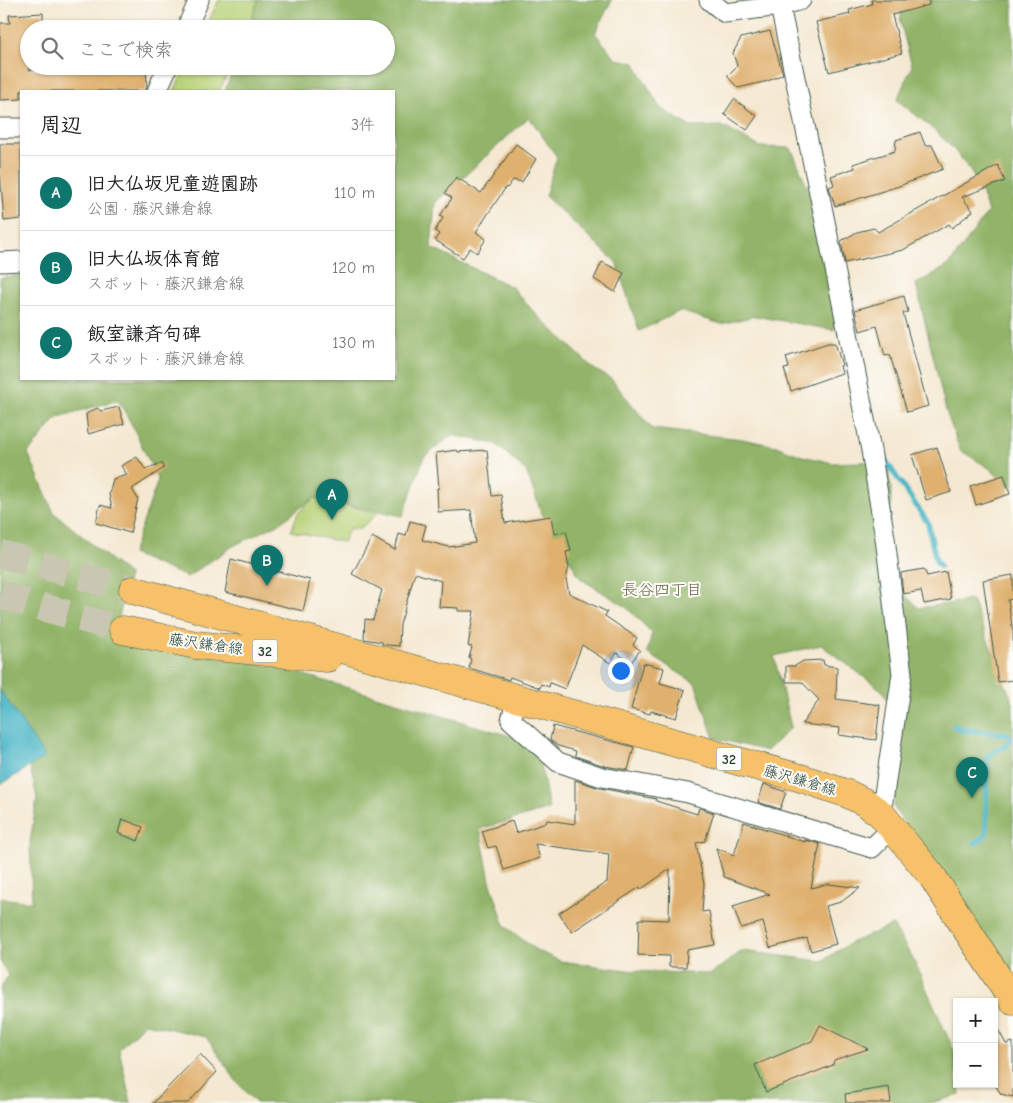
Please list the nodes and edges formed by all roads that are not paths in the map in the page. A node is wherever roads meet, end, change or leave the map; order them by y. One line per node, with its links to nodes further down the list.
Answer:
1 (199, 0): 5 (street)
2 (709, 0): 4 (street)
3 (802, 0): 4 (street)
4 (780, 6): 16 (street)
5 (190, 20)
6 (164, 75): 7 (street)
7 (157, 90)
8 (0, 128): 9 (street)
9 (20, 128)
10 (20, 261): 11 (street)
11 (0, 262)
12 (134, 590): 14 (main road, 藤沢鎌倉線 / 32)
13 (123, 630): 14 (main road, 藤沢鎌倉線 / 32)
14 (408, 667): 15 (main road, 藤沢鎌倉線 / 32)
15 (516, 699): 16 (main road, 藤沢鎌倉線 / 32); 16 (street)
16 (887, 821): 17 (main road, 藤沢鎌倉線 / 32)
17 (1013, 1001)

